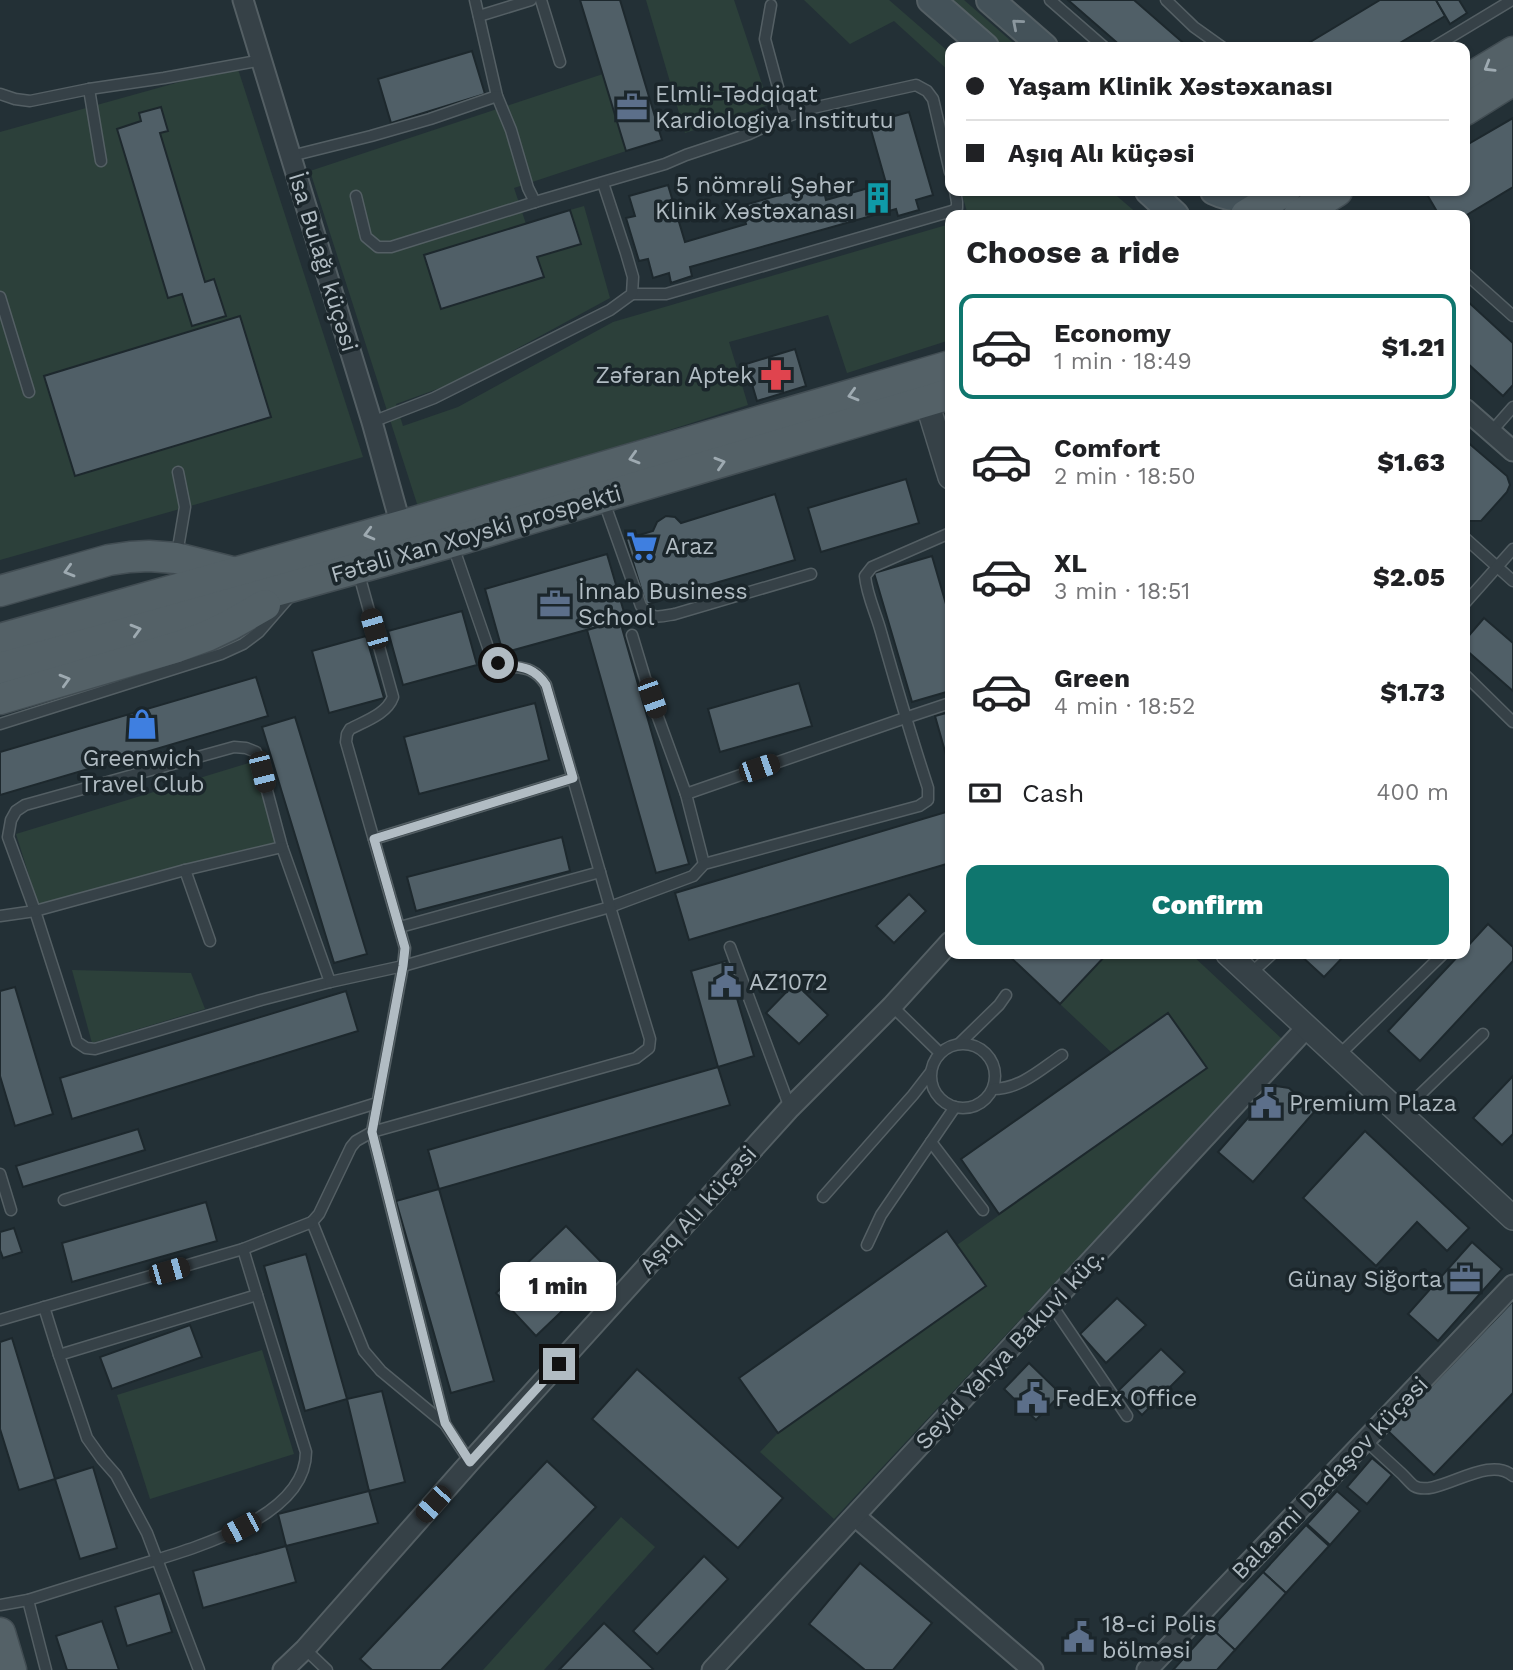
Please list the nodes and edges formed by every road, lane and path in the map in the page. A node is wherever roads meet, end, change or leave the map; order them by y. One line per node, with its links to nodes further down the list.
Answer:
1 (243, 0): 18 (street, İsa Bulağı küçəsi)
2 (475, 0): 11 (lane)
3 (531, 0): 11 (lane)
4 (541, 0): 19 (lane)
5 (931, 0): 12 (main road)
6 (991, 0): 13 (main road, one-way to 6)
7 (1050, 0): 14 (lane)
8 (1166, 0): 15 (lane)
9 (1512, 0): 16 (lane)
10 (771, 5): 26 (lane)
11 (479, 16): 24 (lane)
12 (979, 42)
13 (1038, 42)
14 (1098, 42)
15 (1215, 42)
16 (1442, 42)
17 (1513, 52): 20 (main road, one-way to 20)
18 (261, 60): 22 (lane); 28 (street, İsa Bulağı küçəsi)
19 (560, 62)
20 (1470, 78)
21 (1512, 82): 25 (main road)
22 (89, 89): 23 (lane); 29 (lane)
23 (0, 94)
24 (497, 96): 28 (lane); 36 (lane)
25 (1470, 107)
26 (786, 117): 27 (lane); 30 (lane)
27 (945, 151)
28 (291, 156): 49 (street, İsa Bulağı küçəsi)
29 (102, 161)
30 (603, 183): 36 (lane); 41 (lane)
31 (356, 196): 36 (lane)
32 (1228, 196): 33 (main road)
33 (1266, 196)
34 (1275, 196): 37 (main road)
35 (1329, 196): 38 (main road)
36 (535, 202)
37 (1254, 210)
38 (1307, 210)
39 (945, 213): 41 (lane)
40 (1470, 277): 43 (lane)
41 (632, 294): 49 (lane)
42 (0, 297): 46 (lane)
43 (1513, 316)
44 (945, 373): 45 (main road, Fətəli Xan Xoyski prospekti)
45 (932, 390): 50 (street); 54 (main road, Fətəli Xan Xoyski prospekti, one-way to 45); 55 (main road, Fətəli Xan Xoyski prospekti, one-way to 55)
46 (29, 392)
47 (1513, 407): 51 (lane)
48 (1470, 413): 51 (street)
49 (372, 422): 55 (street, İsa Bulağı küçəsi)
50 (944, 432)
51 (1491, 432): 52 (street)
52 (1513, 451)
53 (178, 472): 60 (lane)
54 (603, 498): 57 (main road, Fətəli Xan Xoyski prospekti); 64 (lane)
55 (401, 526): 63 (main road, Fətəli Xan Xoyski prospekti, one-way to 63)
56 (945, 535): 75 (lane)
57 (451, 542): 62 (main road, Fətəli Xan Xoyski prospekti); 78 (lane)
58 (1470, 543): 61 (lane)
59 (1513, 548): 61 (lane)
60 (176, 558): 63 (main road); 67 (main road, one-way to 67)
61 (1497, 567): 65 (lane); 68 (lane)
62 (357, 568): 66 (main road, Fətəli Xan Xoyski prospekti); 80 (lane)
63 (232, 572): 70 (main road, Fətəli Xan Xoyski prospekti)
64 (811, 574)
65 (1513, 581)
66 (302, 583): 71 (main road, Fətəli Xan Xoyski prospekti, one-way to 66); 73 (main road, one-way to 66); 77 (lane)
67 (0, 591)
68 (1470, 597)
69 (632, 635): 79 (lane)
70 (0, 639)
71 (0, 668)
72 (1470, 680): 76 (lane)
73 (0, 699)
74 (945, 705): 75 (lane)
75 (905, 718): 79 (lane); 82 (lane)
76 (1513, 722)
77 (0, 724)
78 (573, 778): 80 (lane); 84 (lane)
79 (686, 794): 82 (lane)
80 (374, 839): 88 (lane)
81 (282, 847): 83 (lane); 86 (lane); 97 (lane)
82 (704, 864): 85 (lane)
83 (185, 870): 86 (lane); 89 (lane)
84 (600, 872): 85 (lane); 88 (lane)
85 (610, 907): 95 (lane); 112 (lane)
86 (35, 911): 87 (lane); 97 (lane)
87 (0, 916)
88 (400, 927): 95 (lane)
89 (210, 941)
90 (730, 947): 110 (lane)
91 (945, 948): 99 (street, Aşıq Alı küçəsi)
92 (1234, 959): 96 (street)
93 (1266, 959): 96 (lane)
94 (1438, 959): 105 (lane)
95 (403, 966): 97 (lane); 108 (lane)
96 (1250, 974): 100 (street)
97 (330, 982)
98 (1006, 995): 102 (lane)
99 (892, 1006): 103 (lane); 110 (street, Aşıq Alı küçəsi)
100 (1307, 1027): 105 (street); 125 (street, Seyid Yəhya Bakuvi küç.)
101 (1483, 1034): 111 (lane)
102 (960, 1043): 103 (lane); 107 (lane)
103 (940, 1053): 106 (lane)
104 (1062, 1055): 107 (lane)
105 (1338, 1055): 111 (street)
106 (930, 1073): 109 (lane); 115 (lane)
107 (993, 1090): 109 (lane)
108 (377, 1103): 112 (lane); 116 (lane)
109 (955, 1107): 113 (lane)
110 (790, 1108): 132 (street, Aşıq Alı küçəsi)
111 (1401, 1113): 119 (street)
112 (372, 1132): 120 (lane); 130 (lane)
113 (931, 1142): 118 (lane); 121 (lane)
114 (0, 1174): 117 (lane)
115 (822, 1197)
116 (64, 1200)
117 (10, 1210)
118 (983, 1210)
119 (1513, 1218)
120 (313, 1222): 122 (lane); 130 (lane)
121 (867, 1245)
122 (243, 1249): 124 (lane); 126 (lane)
123 (1513, 1284): 131 (street, Balaəmi Dadaşov küçəsi)
124 (257, 1295): 128 (lane); 135 (lane)
125 (1051, 1304): 129 (lane); 134 (street, Seyid Yəhya Bakuvi küç.)
126 (44, 1307): 127 (lane); 128 (lane)
127 (0, 1320)
128 (59, 1355): 135 (lane)
129 (1127, 1416)
130 (445, 1423): 132 (lane)
131 (1366, 1441): 133 (lane); 147 (street, Balaəmi Dadaşov küçəsi)
132 (470, 1462): 139 (street, Aşıq Alı küçəsi)
133 (1513, 1476)
134 (855, 1516): 145 (street, Seyid Yəhya Bakuvi küç.); 146 (street)
135 (157, 1559): 136 (lane); 142 (lane)
136 (28, 1600): 137 (lane); 141 (lane)
137 (0, 1605)
138 (0, 1633): 140 (main road)
139 (305, 1649): 143 (street, Aşıq Alı küçəsi); 144 (lane)
140 (11, 1670)
141 (46, 1670)
142 (199, 1670)
143 (283, 1670)
144 (327, 1670)
145 (712, 1670)
146 (1033, 1670)
147 (1147, 1670)

